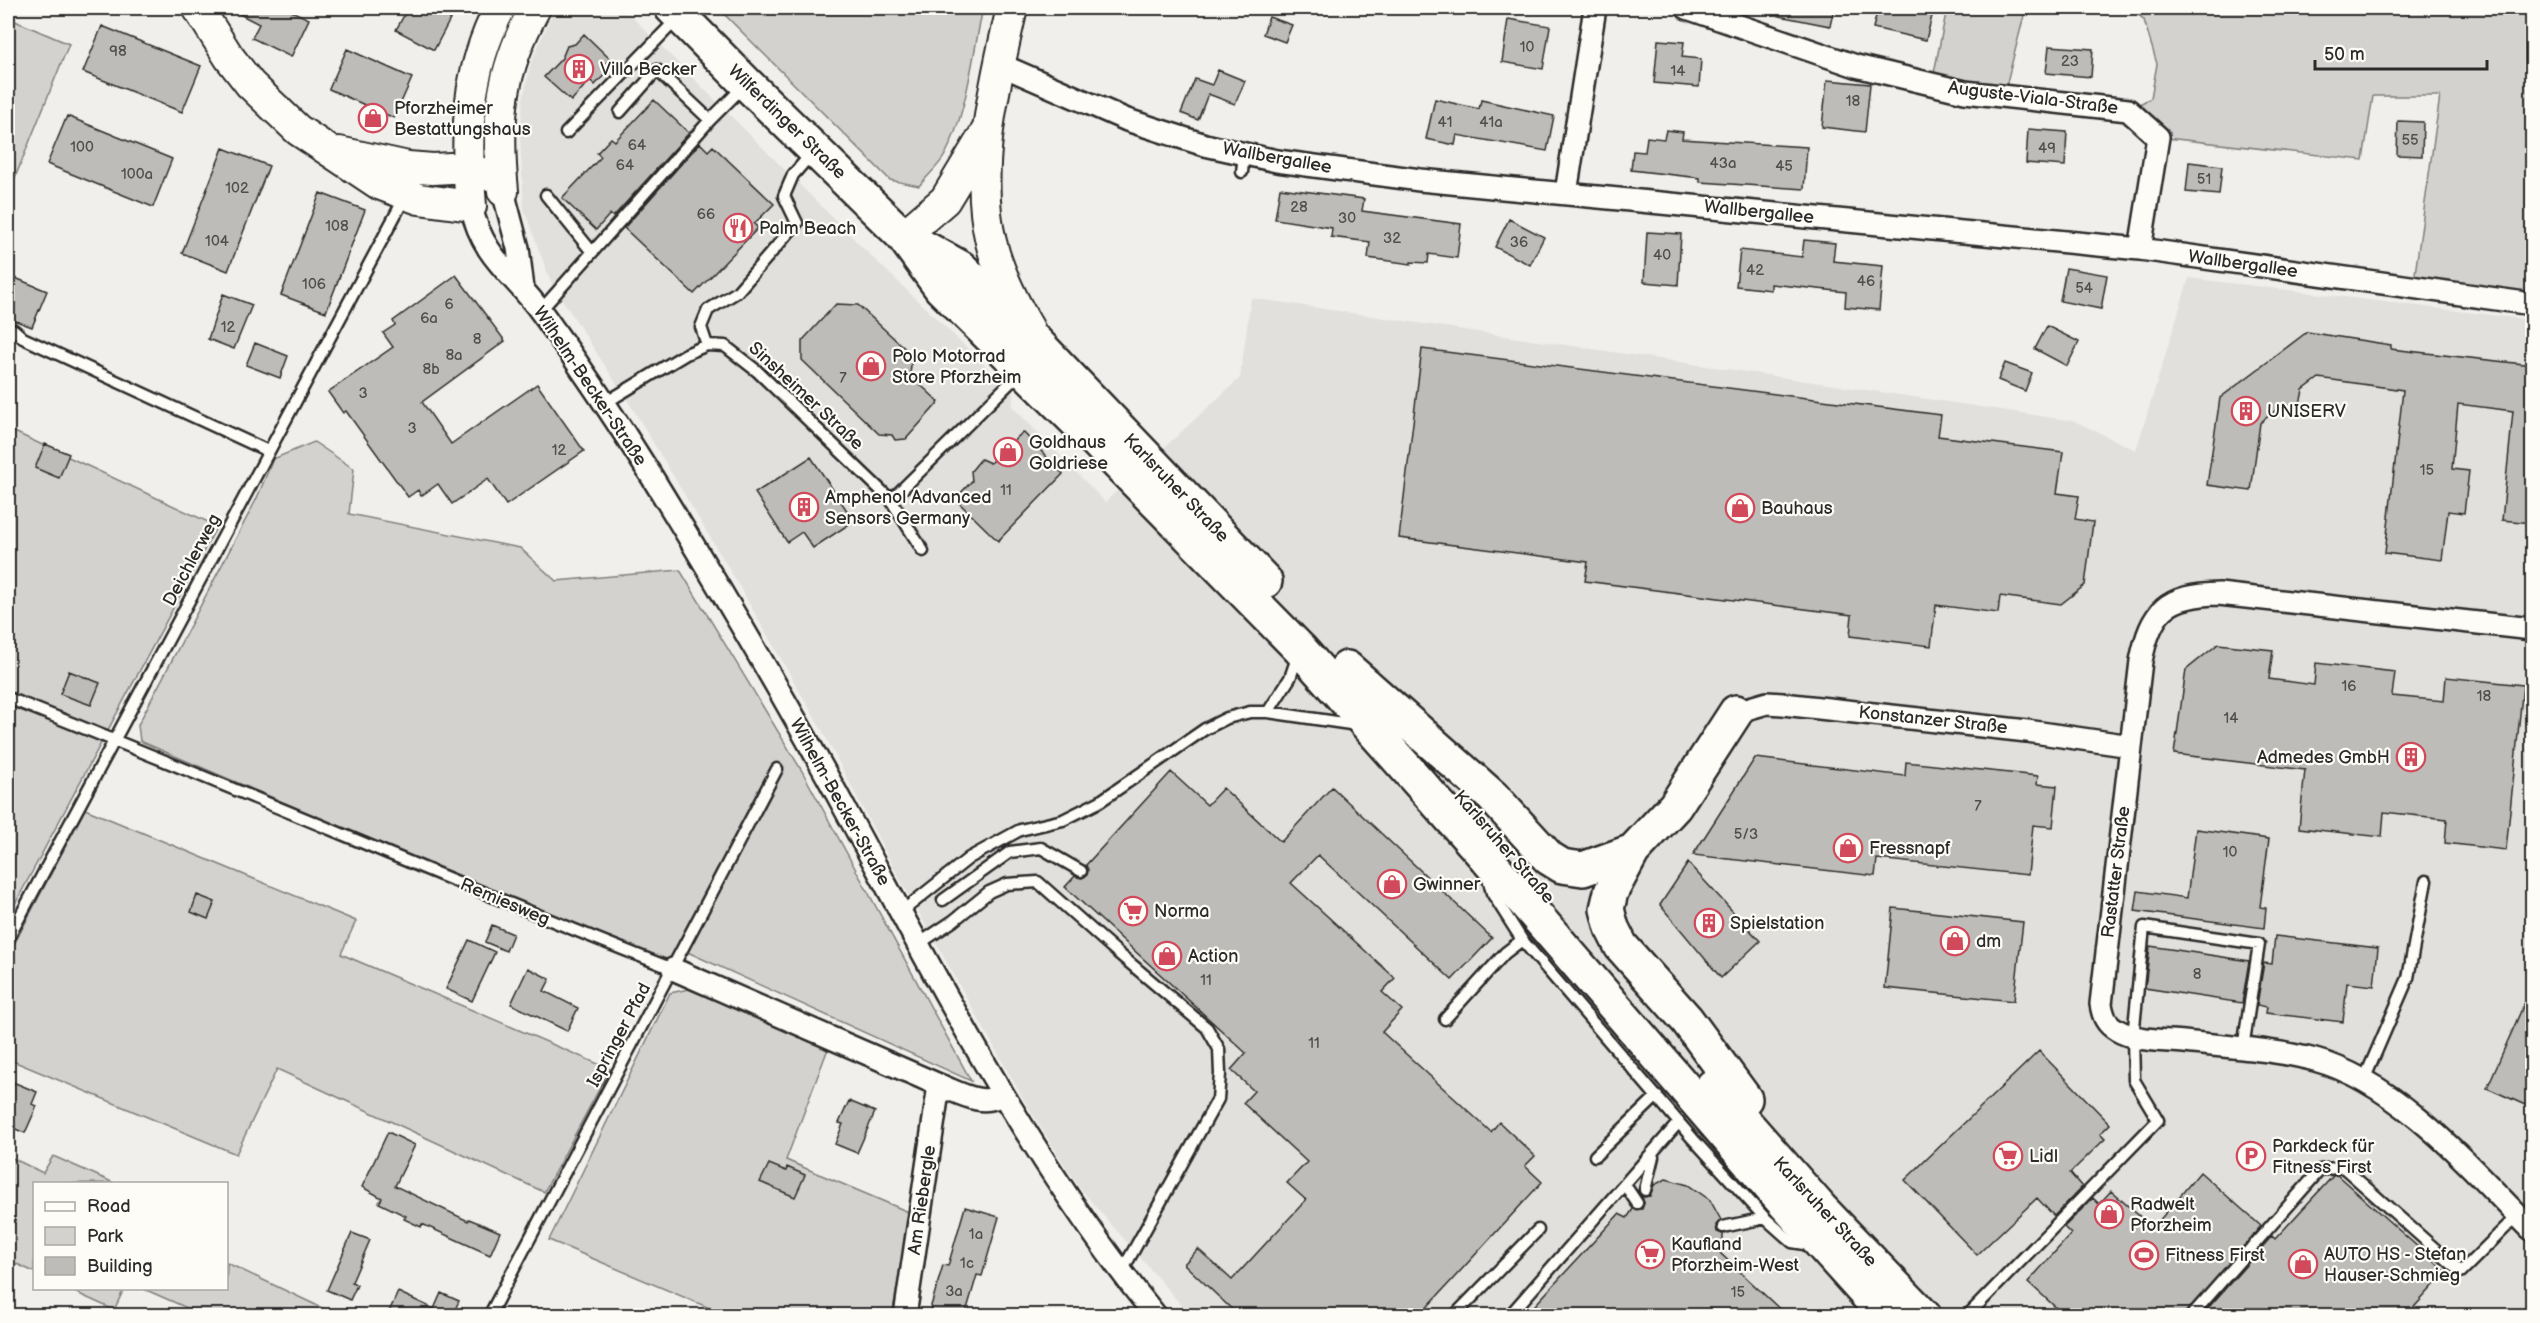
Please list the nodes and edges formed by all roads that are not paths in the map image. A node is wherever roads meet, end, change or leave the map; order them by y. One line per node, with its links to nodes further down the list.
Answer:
1 (198, 8): 14 (street)
2 (500, 8): 16 (street, Wilhelm-Becker-Straße)
3 (535, 8): 18 (street, Wilhelm-Becker-Straße)
4 (1012, 8): 8 (street)
5 (1595, 8): 19 (street)
6 (1687, 8): 24 (street, Auguste-Viala-Straße)
7 (676, 12): 9 (main road, Wilferdinger Straße); 13 (lane)
8 (1001, 65): 12 (street); 19 (street, Wallbergallee)
9 (747, 84): 11 (lane); 15 (main road, Wilferdinger Straße)
10 (620, 112): 11 (lane)
11 (710, 120): 25 (lane)
12 (989, 126): 17 (street); 23 (street)
13 (566, 133)
14 (331, 150): 16 (street); 20 (street)
15 (815, 150): 23 (main road, Wilferdinger Straße); 30 (lane)
16 (468, 167): 18 (street); 22 (street, Wilhelm-Becker-Straße)
17 (985, 181): 23 (street); 31 (street)
18 (503, 191): 22 (street); 26 (street, Wilhelm-Becker-Straße)
19 (1566, 193): 24 (street, Wallbergallee)
20 (406, 195): 22 (street); 33 (lane, Deichlerweg)
21 (546, 195): 25 (lane)
22 (471, 206): 26 (street, Wilhelm-Becker-Straße)
23 (903, 236): 31 (main road, Karlsruher Straße)
24 (2140, 249): 27 (street, Wallbergallee)
25 (592, 252): 28 (lane)
26 (524, 288): 28 (street, Wilhelm-Becker-Straße)
27 (2532, 304)
28 (541, 310): 32 (street, Wilhelm-Becker-Straße)
29 (14, 330): 33 (lane)
30 (707, 345): 32 (lane); 34 (lane, Sinsheimer Straße)
31 (1029, 356): 34 (lane); 37 (main road, Karlsruher Straße); 38 (main road, Karlsruher Straße)
32 (605, 403): 51 (street, Wilhelm-Becker-Straße)
33 (268, 451): 43 (lane, Deichlerweg)
34 (891, 500): 35 (lane, Sinsheimer Straße)
35 (923, 551)
36 (2532, 630): 44 (street, Rastatter Straße)
37 (1300, 649): 40 (lane); 42 (main road, Karlsruher Straße)
38 (1347, 668): 46 (main road); 69 (main road, Karlsruher Straße)
39 (8, 698): 43 (lane, Remiesweg)
40 (1268, 712): 42 (lane); 51 (lane)
41 (1736, 712): 44 (street, Konstanzer Straße); 46 (main road)
42 (1371, 727): 47 (main road, Karlsruher Straße)
43 (115, 740): 52 (lane, Deichlerweg); 55 (lane, Remiesweg)
44 (2131, 746): 57 (street, Rastatter Straße)
45 (777, 769): 55 (lane, Ispringer Pfad)
46 (1633, 851): 69 (main road)
47 (1482, 853): 53 (lane); 74 (main road, Karlsruher Straße)
48 (1081, 871): 50 (lane)
49 (2426, 881): 59 (lane)
50 (943, 900)
51 (900, 913): 54 (street, Wilhelm-Becker-Straße)
52 (8, 939)
53 (1522, 940): 56 (lane); 62 (lane)
54 (917, 945): 61 (street, Wilhelm-Becker-Straße); 75 (lane)
55 (673, 969): 60 (street, Remiesweg); 76 (lane, Ispringer Pfad)
56 (1445, 1019)
57 (2133, 1036): 58 (street, Rastatter Straße); 58 (lane); 83 (lane)
58 (2243, 1048): 59 (street, Rastatter Straße)
59 (2364, 1080): 71 (street, Rastatter Straße)
60 (939, 1085): 61 (street, Remiesweg); 77 (street, Am Riebergle)
61 (1002, 1095): 75 (street, Wilhelm-Becker-Straße)
62 (1657, 1096): 63 (lane); 65 (lane)
63 (1679, 1122): 64 (lane); 70 (lane)
64 (1654, 1154): 66 (lane); 67 (lane)
65 (1595, 1155)
66 (1625, 1185): 68 (lane); 80 (lane)
67 (1645, 1190)
68 (1637, 1203)
69 (1821, 1209): 82 (main road, Karlsruher Straße)
70 (1765, 1218): 72 (lane); 74 (lane)
71 (2525, 1222): 84 (lane)
72 (1723, 1227)
73 (1538, 1230): 79 (lane)
74 (1823, 1246): 81 (main road, Karlsruher Straße)
75 (1121, 1273): 78 (street, Wilhelm-Becker-Straße)
76 (489, 1316)
77 (905, 1316)
78 (1156, 1316)
79 (1454, 1316)
80 (1509, 1316)
81 (1886, 1316)
82 (1924, 1316)
83 (1967, 1316)
84 (2191, 1316)

